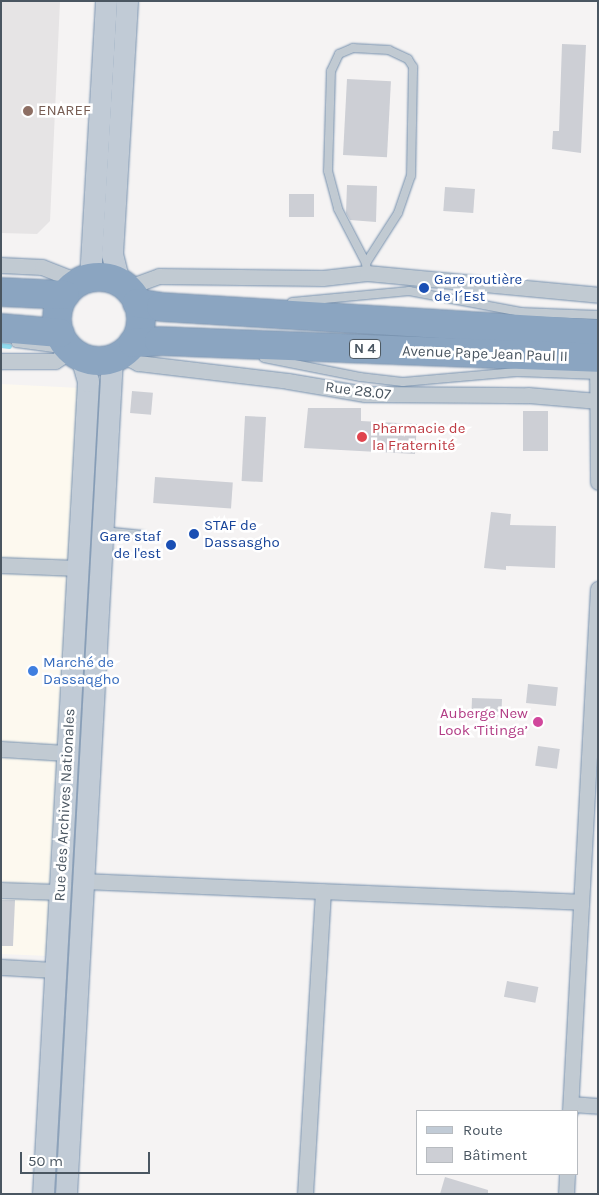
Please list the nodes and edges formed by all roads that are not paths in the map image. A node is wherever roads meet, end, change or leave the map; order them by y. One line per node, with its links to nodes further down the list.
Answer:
1 (106, 1): 6 (street)
2 (127, 1): 8 (street)
3 (1, 265): 6 (street)
4 (367, 268): 4 (lane); 8 (street); 9 (street)
5 (1, 284): 6 (lane)
6 (77, 286): 7 (highway, Avenue Pape Jean Paul II / N 4); 8 (highway, Avenue Pape Jean Paul II / N 4); 13 (highway)
7 (1, 292)
8 (133, 292): 14 (highway); 17 (highway, Avenue Pape Jean Paul II / N 4)
9 (598, 295)
10 (282, 301): 11 (lane)
11 (598, 315)
12 (6, 335): 13 (highway, Avenue Pape Jean Paul II / N 4)
13 (71, 347): 14 (highway, Avenue Pape Jean Paul II / N 4); 18 (street); 24 (street, Rue des Archives Nationales)
14 (124, 351): 15 (lane); 17 (highway, Avenue Pape Jean Paul II / N 4); 19 (street, Rue 28.07); 21 (street, Rue des Archives Nationales)
15 (179, 352)
16 (258, 357): 17 (lane)
17 (597, 360): 19 (street)
18 (1, 361)
19 (597, 401): 20 (street)
20 (598, 482)
21 (101, 530): 22 (lane); 28 (street, Rue des Archives Nationales)
22 (143, 535)
23 (1, 564): 24 (street)
24 (77, 568): 27 (street, Rue des Archives Nationales)
25 (598, 588): 32 (street)
26 (1, 749): 27 (street)
27 (67, 753): 30 (street, Rue des Archives Nationales)
28 (83, 881): 31 (street); 39 (street, Rue des Archives Nationales)
29 (1, 890): 30 (street)
30 (60, 892): 34 (street, Rue des Archives Nationales)
31 (323, 892): 32 (street); 40 (street)
32 (581, 902): 36 (street)
33 (1, 967): 34 (street)
34 (56, 970): 38 (street, Rue des Archives Nationales)
35 (598, 1106): 36 (street)
36 (570, 1108)
37 (567, 1175): 41 (street)
38 (43, 1194)
39 (66, 1194)
40 (305, 1194)
41 (566, 1194)

